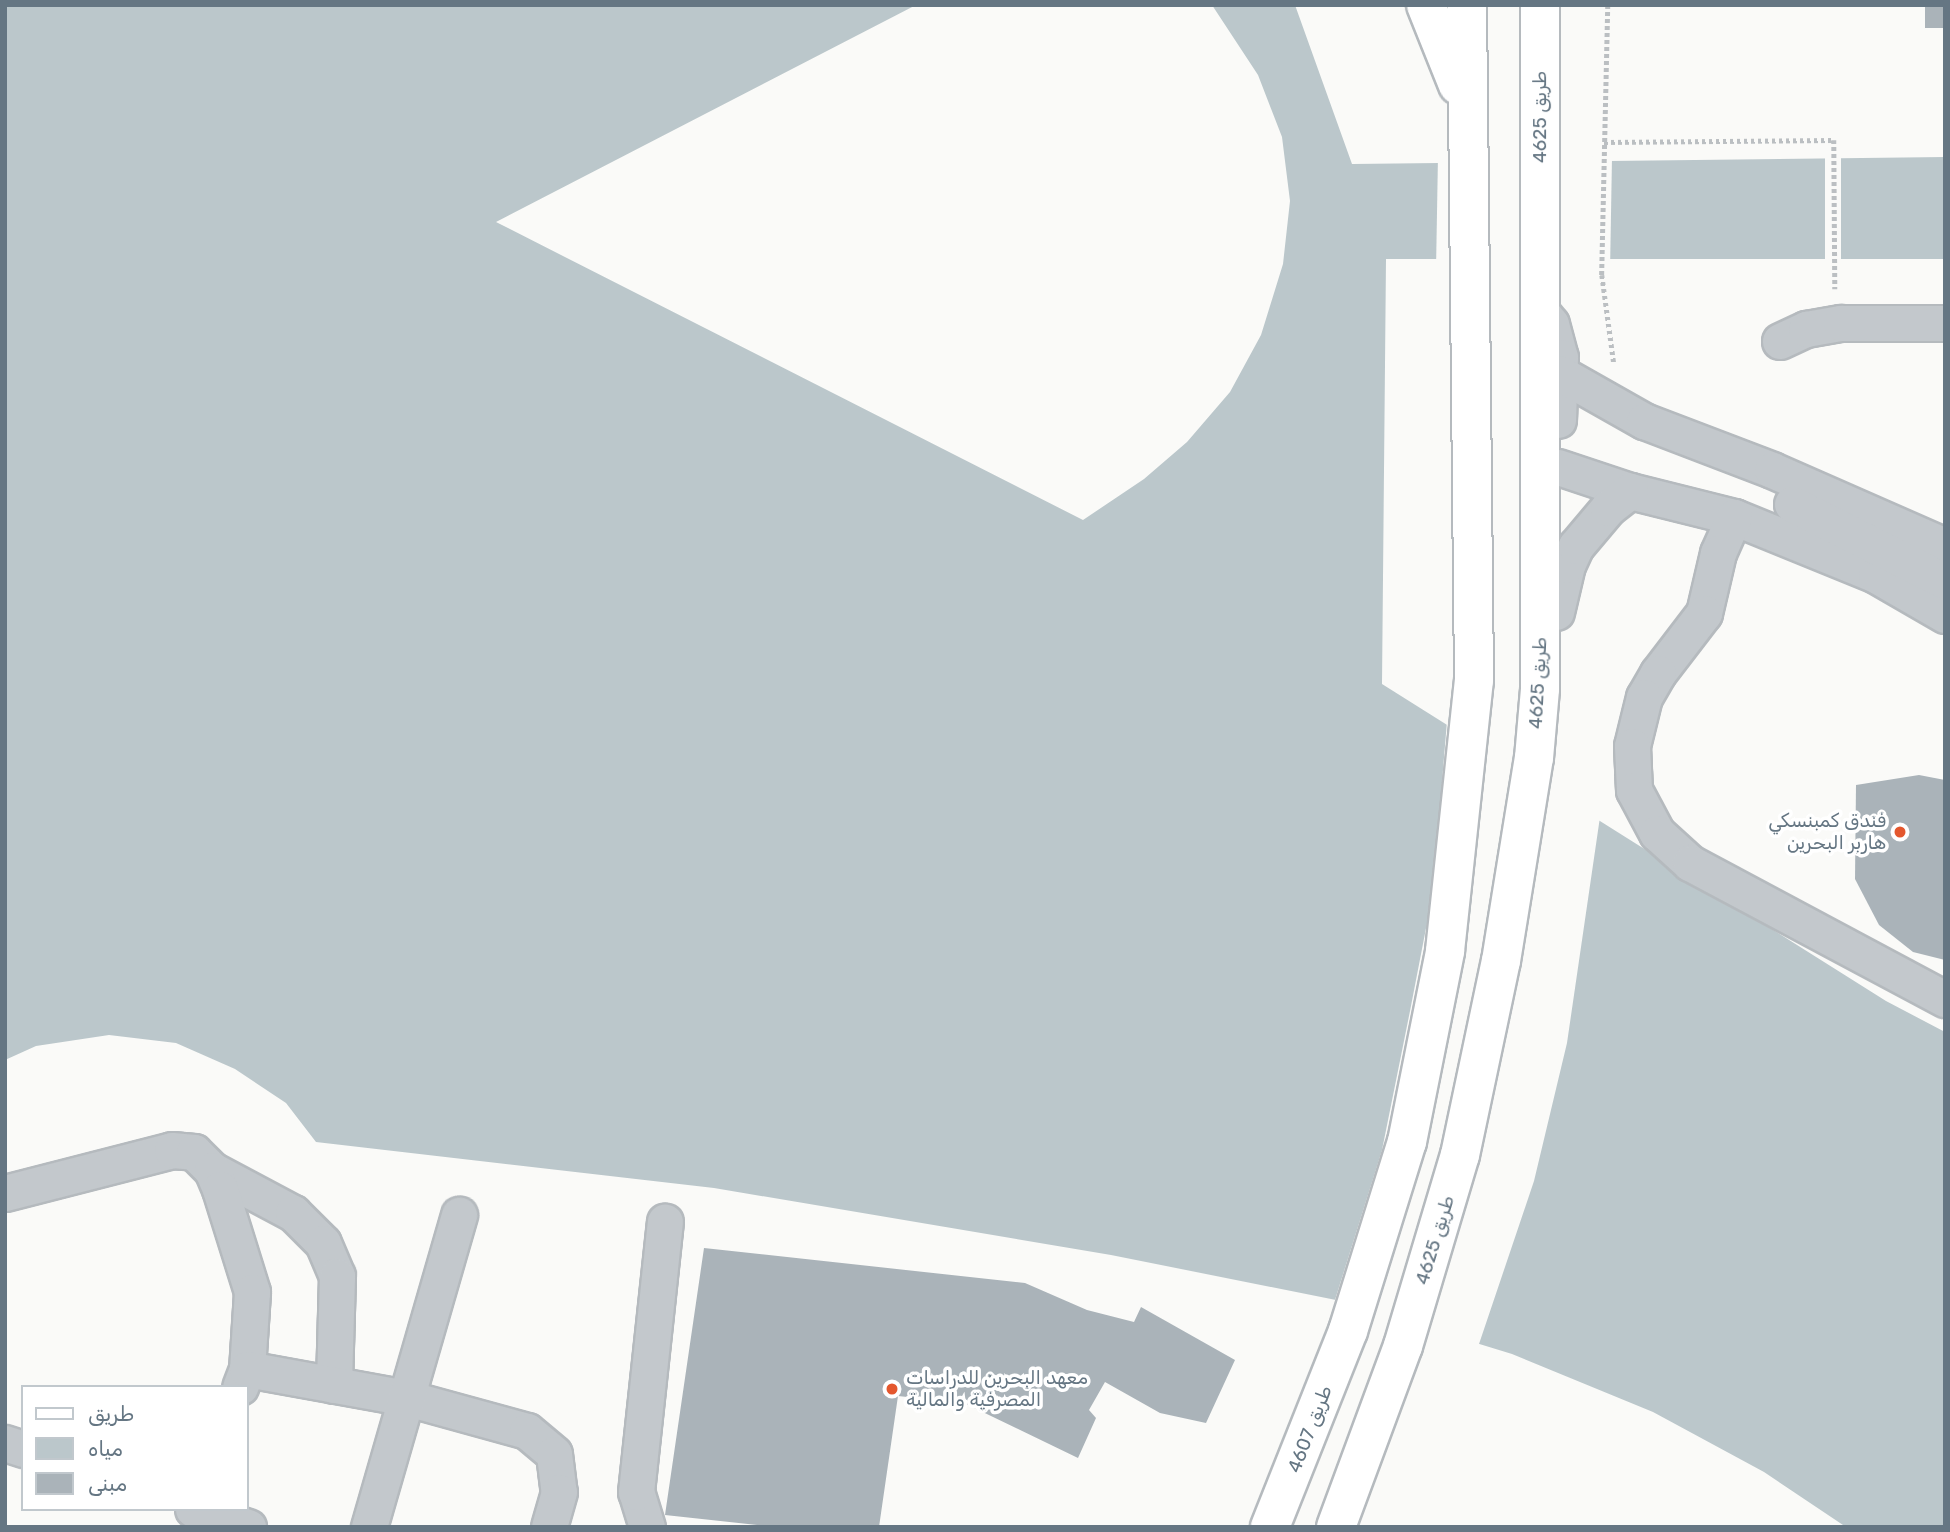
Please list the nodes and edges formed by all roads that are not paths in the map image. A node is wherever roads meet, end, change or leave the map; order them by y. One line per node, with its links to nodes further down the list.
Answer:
1 (1426, 5): 4 (main road)
2 (1467, 5): 4 (main road)
3 (1541, 5): 5 (main road, طريق 4625)
4 (1466, 110): 32 (main road, طريق 4607)
5 (1541, 312): 8 (street); 18 (main road, طريق 4625)
6 (1945, 323): 7 (street)
7 (1780, 341)
8 (1559, 373): 9 (street); 10 (street)
9 (1711, 447): 13 (street); 14 (street)
10 (1558, 467): 11 (street); 16 (street)
11 (1638, 492): 12 (street); 15 (street); 16 (street)
12 (1734, 517): 17 (street); 19 (street)
13 (1945, 546)
14 (1945, 581)
15 (1945, 600)
16 (1556, 612): 18 (street)
17 (1945, 615)
18 (1534, 758): 33 (main road, طريق 4625)
19 (1945, 999)
20 (212, 1170): 21 (street); 24 (street); 25 (street)
21 (5, 1193)
22 (459, 1216): 26 (street)
23 (665, 1222): 31 (street)
24 (243, 1378): 25 (street)
25 (334, 1385): 26 (street)
26 (407, 1398): 29 (street); 30 (street)
27 (198, 1511): 28 (street)
28 (248, 1527)
29 (369, 1527)
30 (549, 1527)
31 (647, 1527)
32 (1270, 1527)
33 (1336, 1527)

